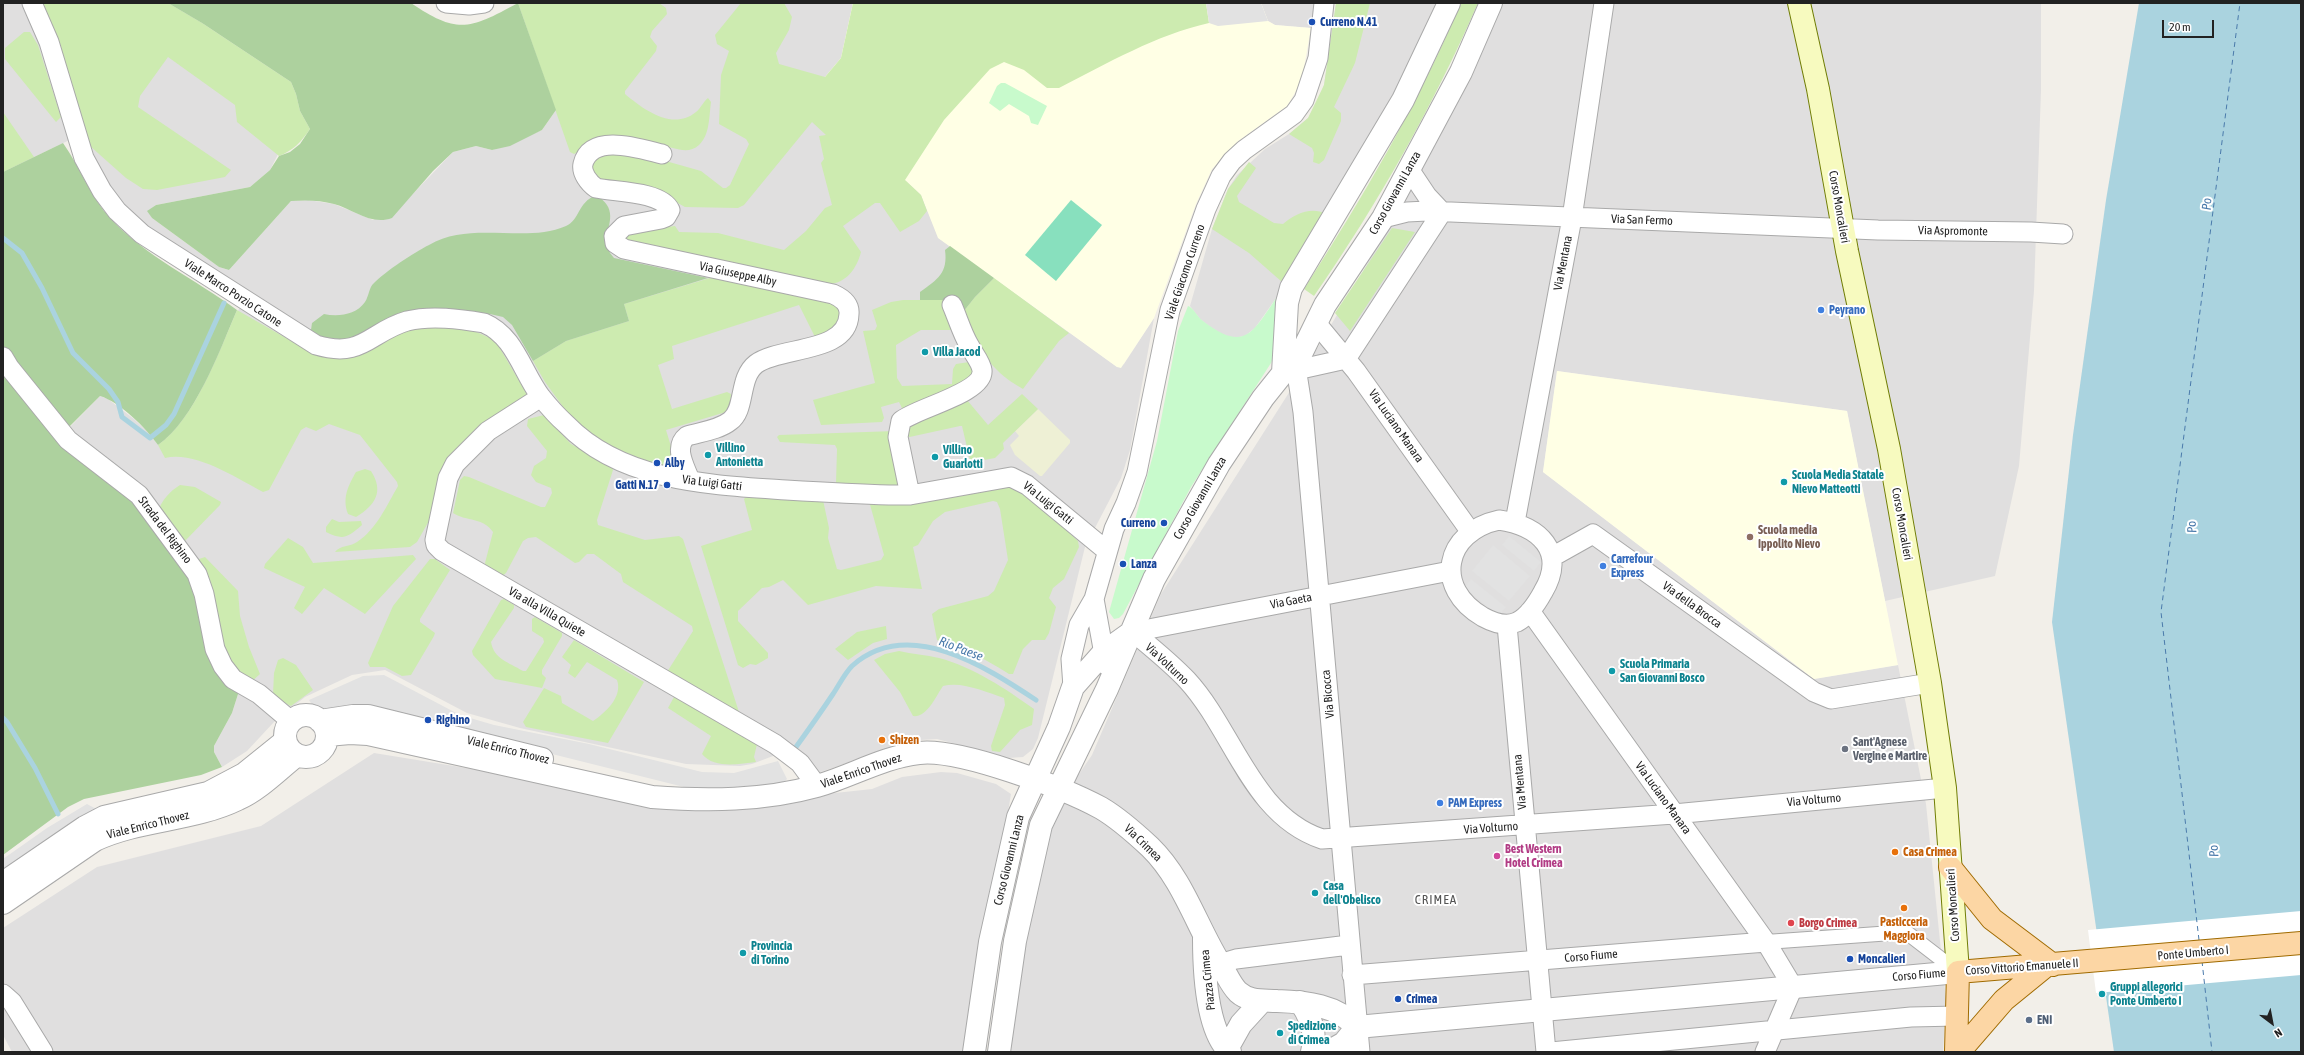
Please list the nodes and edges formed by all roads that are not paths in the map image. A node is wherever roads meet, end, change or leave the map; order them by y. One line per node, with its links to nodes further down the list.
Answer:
1 (32, 3): 21 (street, Viale Marco Porzio Catone)
2 (446, 3): 3 (street)
3 (484, 3)
4 (1324, 3): 26 (street, Viale Giacomo Curreno)
5 (1448, 3): 20 (street)
6 (1491, 3): 10 (street, Corso Giovanni Lanza)
7 (1604, 3): 13 (street, Via Mentana)
8 (1799, 3): 14 (main road, Corso Moncalieri)
9 (662, 154): 22 (street, Via Giuseppe Alby)
10 (1409, 169): 11 (street); 12 (street, Corso Giovanni Lanza)
11 (1442, 212): 12 (street, Via San Fermo); 13 (street, Via San Fermo); 19 (street)
12 (1383, 218): 17 (street, Corso Giovanni Lanza)
13 (1572, 218): 14 (street, Via San Fermo); 24 (street, Via Mentana)
14 (1843, 229): 15 (street, Via Aspromonte); 35 (main road, Corso Moncalieri)
15 (2063, 234)
16 (952, 305): 23 (street)
17 (1317, 324): 19 (street, Via Luciano Manara); 20 (street, Corso Giovanni Lanza)
18 (3, 357): 39 (street, Strada del Righino)
19 (1346, 359): 20 (street); 25 (street, Via Luciano Manara)
20 (1291, 368): 29 (street, Via Bicocca); 33 (street, Corso Giovanni Lanza)
21 (541, 397): 22 (street, Via Luigi Gatti); 41 (street, Via alla Villa Quiete)
22 (690, 480): 23 (street, Via Luigi Gatti)
23 (910, 495): 26 (street, Via Luigi Gatti)
24 (1515, 522): 25 (street); 27 (street)
25 (1470, 531): 28 (street)
26 (1107, 551): 30 (street, Viale Giacomo Curreno)
27 (1552, 557): 31 (street); 35 (street, Via della Brocca)
28 (1450, 571): 29 (street, Via Gaeta); 32 (street)
29 (1320, 596): 33 (street, Via Gaeta); 45 (street, Via Bicocca)
30 (1094, 599): 34 (street, Viale Giacomo Curreno); 36 (street, Viale Giacomo Curreno)
31 (1530, 612): 32 (street); 43 (street, Via Luciano Manara)
32 (1507, 625): 44 (street, Via Mentana)
33 (1133, 632): 34 (street, Corso Giovanni Lanza); 37 (street, Corso Giovanni Lanza); 45 (street, Via Volturno)
34 (1104, 652): 36 (street, Corso Giovanni Lanza); 37 (street, Viale Giacomo Curreno)
35 (1930, 684): 42 (main road, Corso Moncalieri)
36 (1074, 687): 40 (street, Corso Giovanni Lanza)
37 (1107, 689): 40 (street, Corso Giovanni Lanza)
38 (324, 728): 39 (street); 39 (street); 41 (street, Viale Enrico Thovez)
39 (291, 739): 47 (street, Viale Enrico Thovez); 48 (street, Viale Enrico Thovez)
40 (1047, 785): 41 (street, Viale Enrico Thovez); 49 (street, Via Crimea); 69 (street, Corso Giovanni Lanza); 70 (street, Corso Giovanni Lanza)
41 (817, 786)
42 (1945, 788): 43 (street, Via Volturno); 46 (main road, Corso Moncalieri)
43 (1674, 814): 44 (street, Via Volturno); 50 (street, Via Luciano Manara)
44 (1524, 825): 45 (street, Via Volturno); 53 (street, Via Mentana)
45 (1340, 839): 52 (street, Via Bicocca)
46 (1950, 868): 56 (main road); 57 (main road, Corso Moncalieri)
47 (3, 883)
48 (3, 903)
49 (1204, 937): 55 (street, Piazza Crimea); 67 (street, Piazza Crimea)
50 (1766, 942): 53 (street, Corso Fiume); 57 (street, Corso Fiume); 59 (street, Via Luciano Manara)
51 (2301, 943): 54 (main road, Ponte Umberto I)
52 (1349, 945): 55 (street, Piazza Crimea); 58 (street, Via Bicocca)
53 (1538, 960): 58 (street, Corso Fiume); 63 (street, Via Mentana)
54 (2086, 962): 56 (main road, Corso Vittorio Emanuele II)
55 (1219, 964): 61 (street, Piazza Crimea)
56 (2050, 965): 57 (main road, Corso Vittorio Emanuele II); 77 (main road)
57 (1958, 972): 59 (street, Corso Fiume); 64 (main road, Corso Moncalieri)
58 (1352, 974): 65 (street, Via Bicocca)
59 (1793, 987): 63 (street, Corso Fiume); 66 (street)
60 (3, 994): 68 (street)
61 (1262, 1001): 62 (street, Piazza Crimea); 67 (street)
62 (1300, 1002): 65 (street, Piazza Crimea); 71 (street)
63 (1543, 1010): 65 (street, Corso Fiume); 74 (street, Via Mentana)
64 (1956, 1016): 66 (street); 77 (main road, Corso Moncalieri)
65 (1358, 1027): 72 (street); 73 (street, Via Bicocca)
66 (1774, 1032): 75 (street); 76 (street)
67 (1227, 1051)
68 (43, 1052)
69 (974, 1052)
70 (999, 1052)
71 (1312, 1052)
72 (1328, 1052)
73 (1360, 1052)
74 (1546, 1052)
75 (1551, 1052)
76 (1765, 1052)
77 (1957, 1052)

